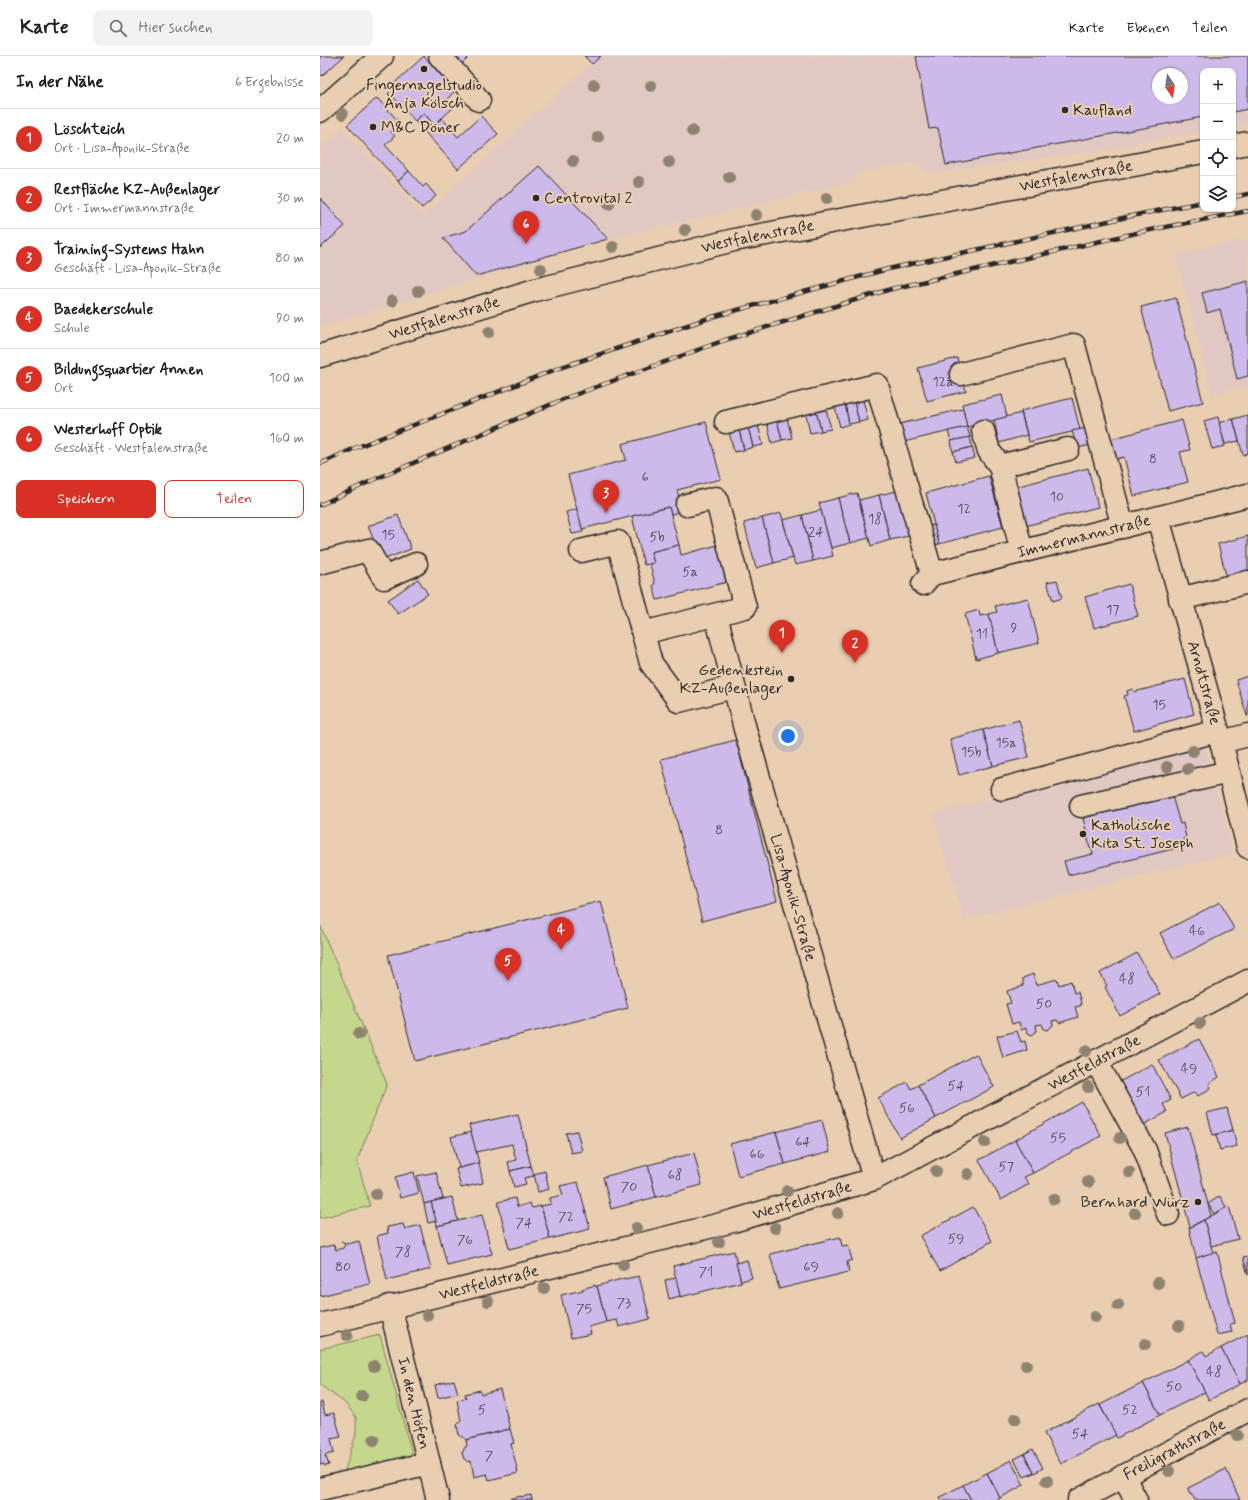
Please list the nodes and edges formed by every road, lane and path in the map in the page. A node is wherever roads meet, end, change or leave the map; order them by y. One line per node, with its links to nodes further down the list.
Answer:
1 (382, 56): 4 (street)
2 (440, 56): 3 (street)
3 (479, 100)
4 (320, 111)
5 (1248, 143): 6 (street)
6 (1236, 145)
7 (1200, 153): 8 (street, Westfalenstraße)
8 (320, 356)
9 (961, 374): 17 (street)
10 (726, 422): 19 (street, Immermannstraße)
11 (983, 431): 13 (street)
12 (1068, 449): 13 (street)
13 (1000, 466): 19 (street)
14 (1248, 495): 16 (street, Immermannstraße)
15 (688, 505): 24 (street)
16 (1158, 518): 17 (street, Immermannstraße); 23 (street, Arndtstraße)
17 (1123, 527): 19 (street, Immermannstraße)
18 (581, 552): 25 (street)
19 (1022, 552)
20 (320, 563): 21 (street)
21 (416, 564)
22 (1248, 582): 23 (street)
23 (1180, 599): 28 (street, Arndtstraße)
24 (716, 615): 25 (street); 26 (street, Lisa-Aponik-Straße)
25 (643, 633): 26 (street)
26 (733, 687): 35 (street, Lisa-Aponik-Straße)
27 (1248, 735): 28 (street)
28 (1219, 736): 29 (street, Arndtstraße); 30 (street)
29 (1229, 772): 31 (street); 32 (street, Arndtstraße)
30 (1002, 789)
31 (1081, 806)
32 (1248, 847)
33 (1248, 982): 34 (street, Westfeldstraße)
34 (1096, 1061): 35 (street, Westfeldstraße); 36 (street)
35 (874, 1179): 37 (street, Westfeldstraße)
36 (1168, 1214)
37 (390, 1306): 38 (street, Westfeldstraße); 40 (street, In den Höfen)
38 (320, 1325)
39 (1246, 1418): 41 (street, Freiligrathstraße)
40 (429, 1463): 42 (street); 43 (street, In den Höfen)
41 (1123, 1476): 44 (street, Freiligrathstraße); 45 (street)
42 (320, 1489)
43 (438, 1500)
44 (1079, 1500)
45 (1136, 1500)

